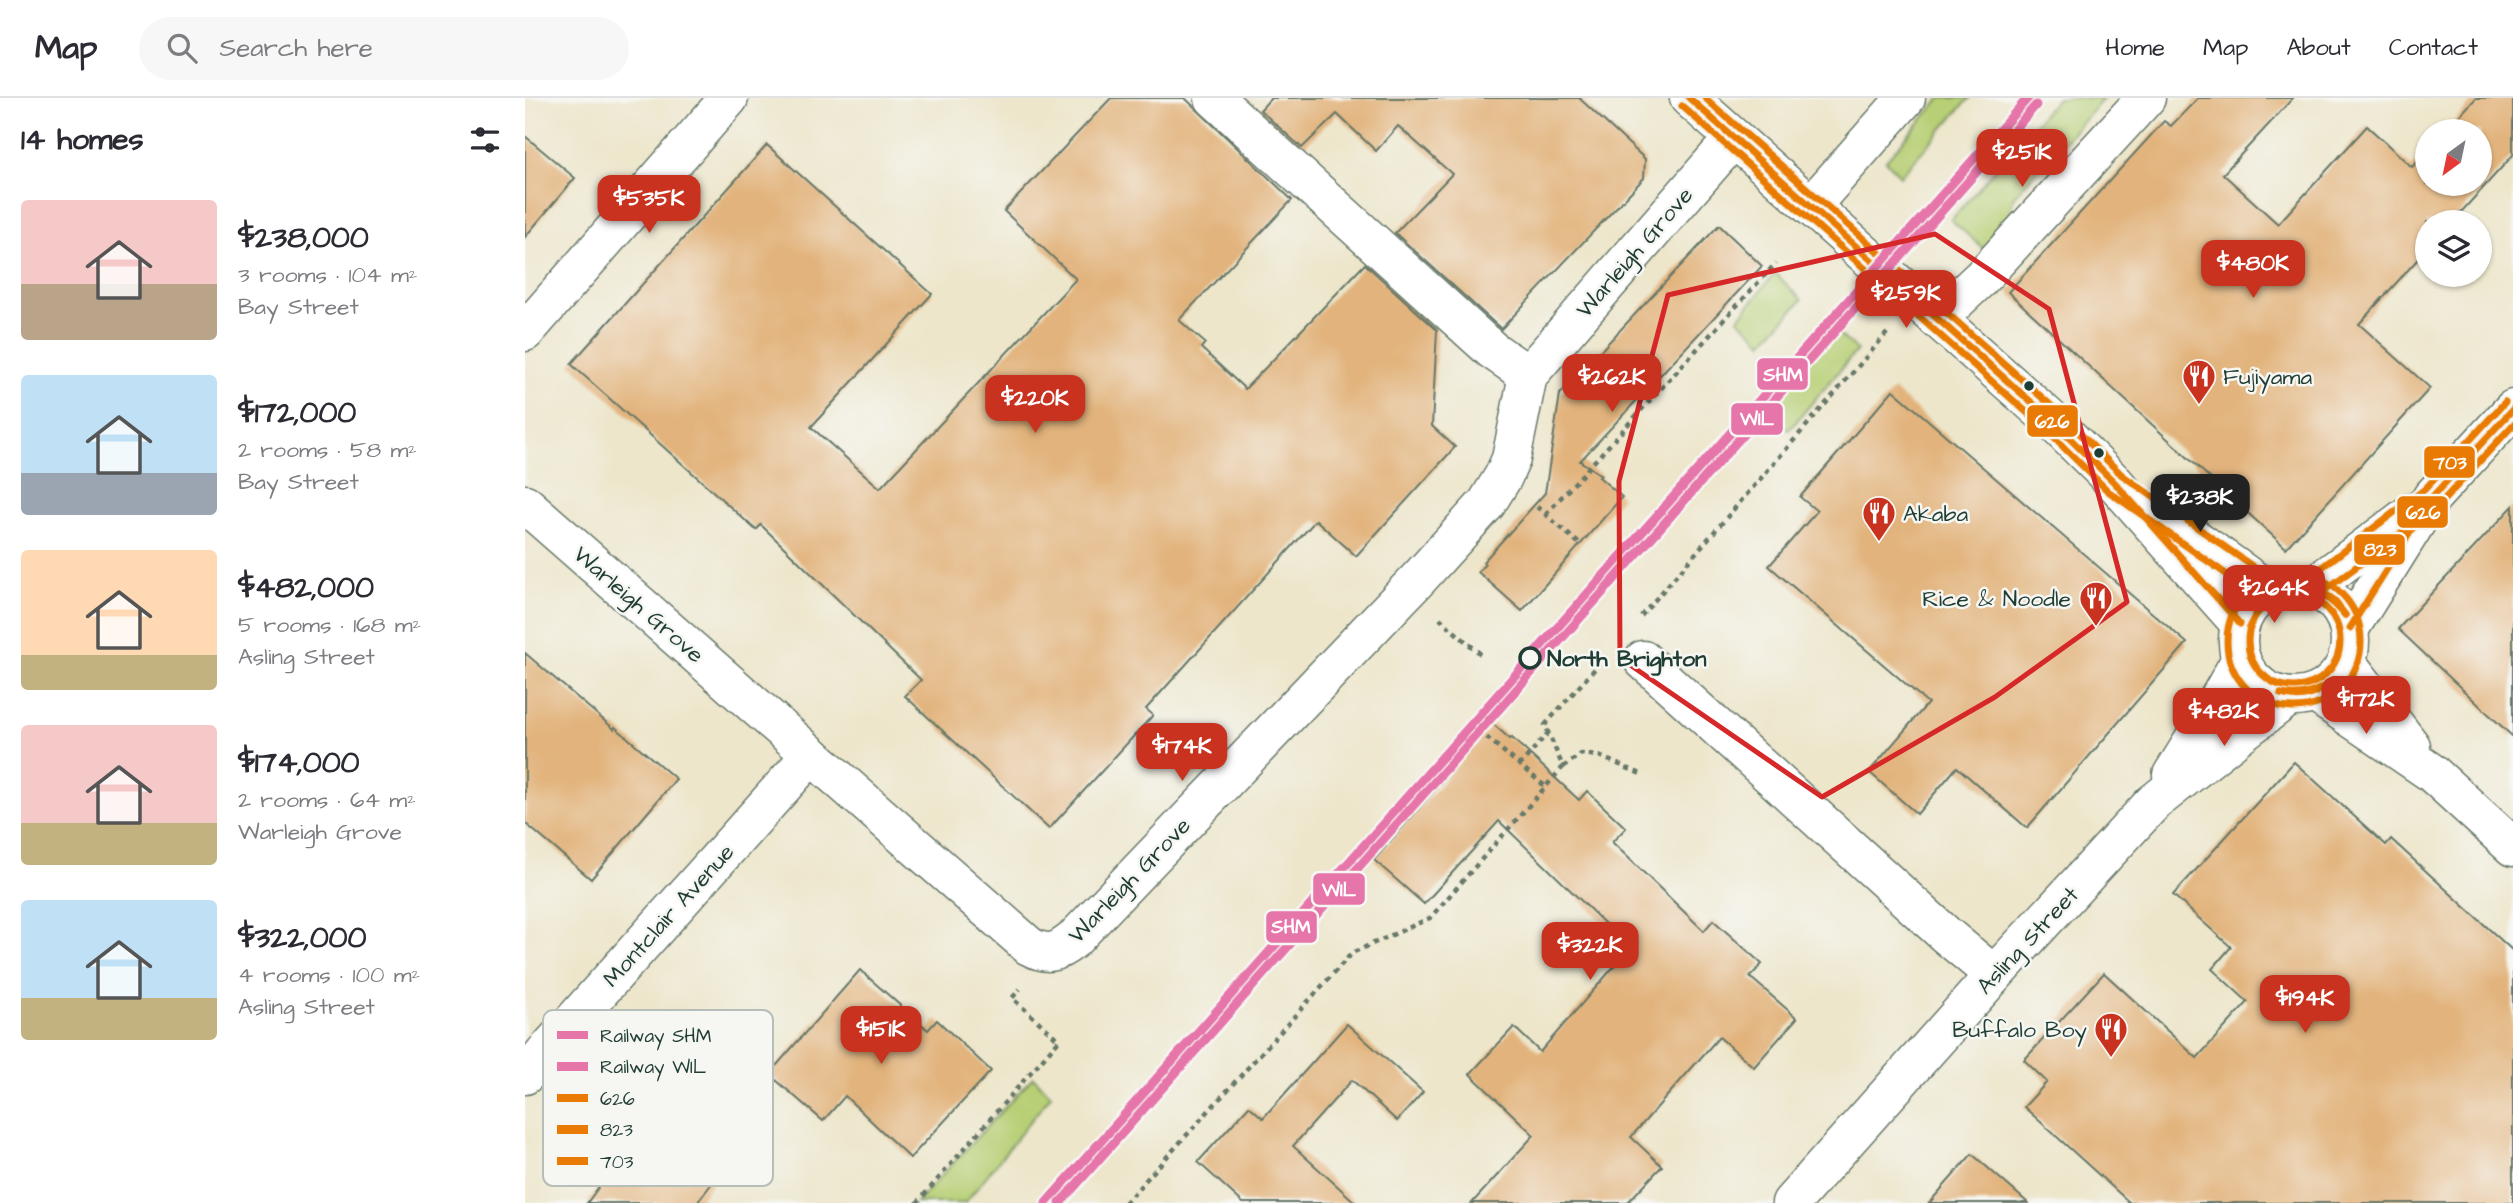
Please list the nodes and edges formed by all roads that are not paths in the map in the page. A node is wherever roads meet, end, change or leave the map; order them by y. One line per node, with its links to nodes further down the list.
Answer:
1 (729, 98): 9 (street)
2 (1214, 98): 10 (street)
3 (1689, 98): 6 (street)
4 (1906, 98): 7 (street)
5 (2146, 98): 8 (street)
6 (1734, 138): 7 (street); 10 (street, Warleigh Grove)
7 (1811, 206): 8 (street)
8 (1927, 309): 12 (street)
9 (525, 332)
10 (1528, 375): 21 (street, Warleigh Grove)
11 (2513, 409): 13 (street)
12 (2115, 483): 16 (street); 17 (street)
13 (2432, 497): 15 (street); 18 (street)
14 (525, 504): 21 (street, Warleigh Grove)
15 (2311, 587): 16 (street); 18 (street)
16 (2269, 591): 17 (street)
17 (2240, 642): 20 (street); 23 (street, Asling Street)
18 (2348, 646): 20 (street); 22 (street)
19 (1643, 660): 25 (street)
20 (2303, 695): 22 (street); 23 (street, Asling Street)
21 (811, 755): 26 (street, Montclair Avenue)
22 (2432, 773): 24 (street)
23 (2153, 803): 25 (street, Asling Street)
24 (2513, 847)
25 (1994, 975): 29 (street, Asling Street)
26 (583, 1010)
27 (543, 1055): 28 (street, Montclair Avenue)
28 (525, 1075)
29 (1791, 1203)

